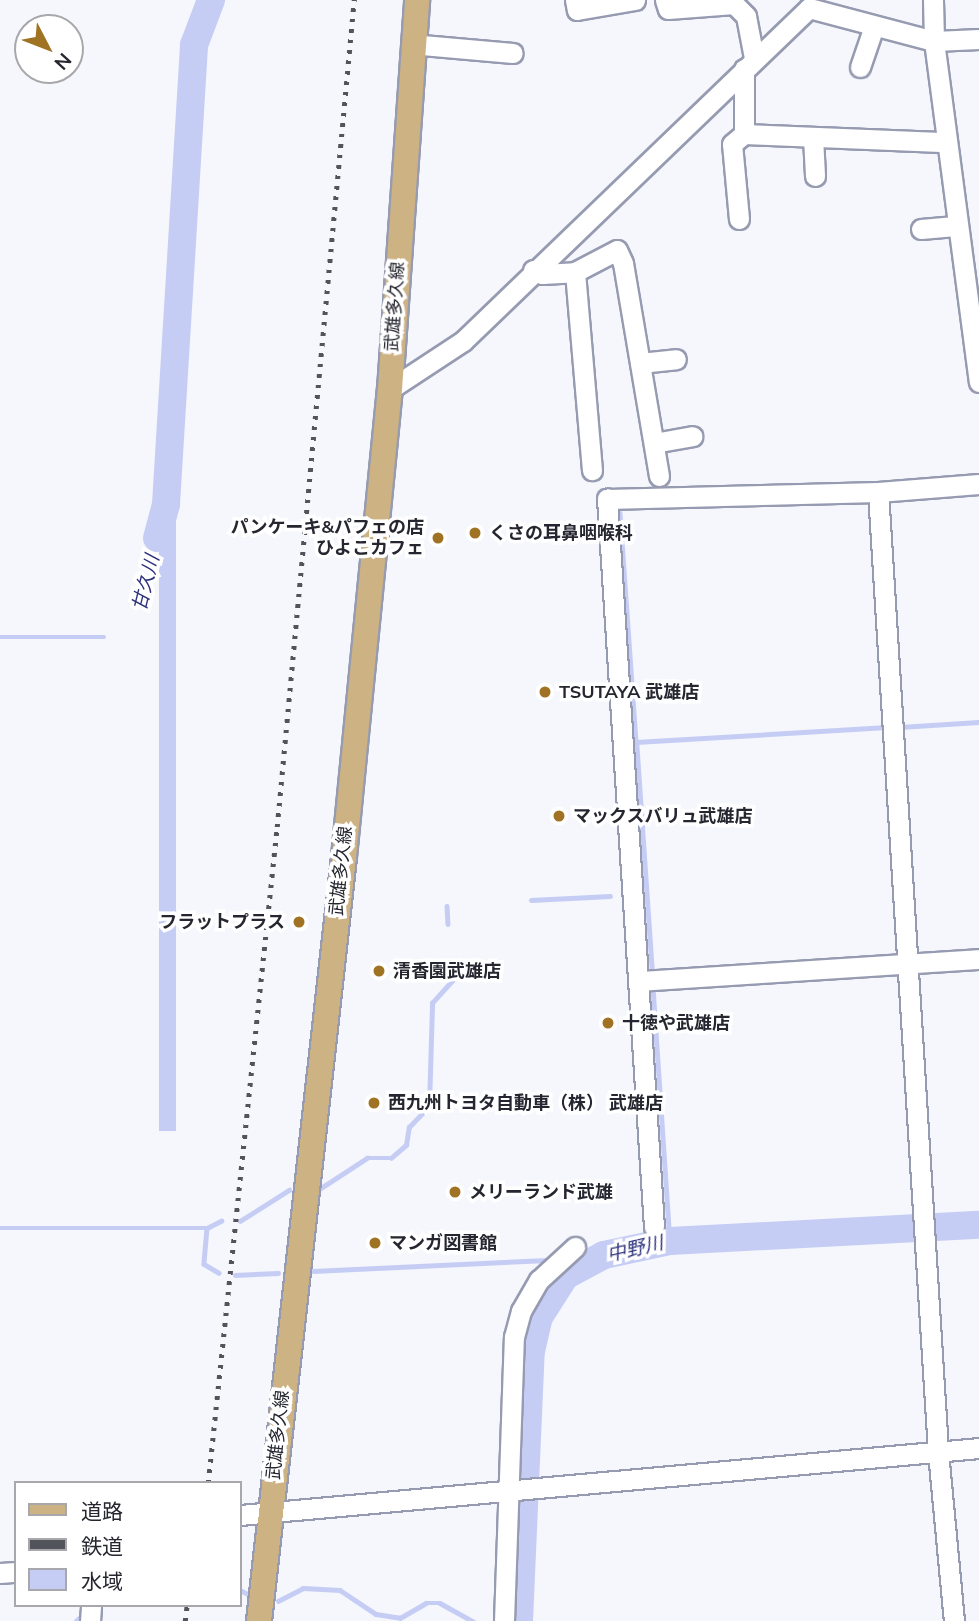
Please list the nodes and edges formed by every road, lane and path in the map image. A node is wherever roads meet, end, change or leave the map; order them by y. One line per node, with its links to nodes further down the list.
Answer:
1 (417, 0): 16 (main road, 武雄多久線)
2 (431, 0): 12 (main road, 武雄多久線)
3 (575, 0): 4 (street)
4 (635, 0)
5 (665, 0): 14 (street)
6 (852, 0): 8 (street)
7 (933, 0): 11 (street)
8 (853, 20): 9 (street); 14 (street)
9 (873, 26): 11 (street); 15 (street)
10 (979, 39): 11 (street)
11 (934, 41): 19 (street)
12 (422, 45): 13 (street); 16 (main road, 武雄多久線)
13 (513, 53)
14 (749, 64): 17 (street); 25 (street)
15 (860, 67)
16 (408, 120): 30 (main road, 武雄多久線)
17 (744, 134): 18 (street); 21 (street)
18 (813, 137): 19 (street); 20 (street)
19 (947, 142): 23 (street)
20 (815, 176)
21 (739, 219)
22 (921, 229): 23 (street)
23 (959, 231): 24 (street); 29 (street)
24 (979, 232)
25 (533, 270): 26 (street); 30 (street)
26 (575, 272): 28 (street); 33 (street)
27 (676, 359): 28 (street)
28 (640, 363): 32 (street)
29 (979, 382)
30 (390, 389): 45 (main road, 武雄多久線)
31 (692, 436): 32 (street)
32 (654, 443): 34 (street)
33 (592, 470)
34 (659, 476)
35 (979, 484): 36 (street)
36 (878, 492): 38 (street); 39 (street)
37 (979, 959): 38 (street)
38 (908, 963): 39 (street); 43 (street)
39 (639, 981): 40 (street)
40 (654, 1227)
41 (575, 1247): 44 (street)
42 (979, 1448): 43 (street)
43 (938, 1452): 44 (street); 49 (street)
44 (510, 1488): 45 (street); 48 (street)
45 (270, 1510): 46 (street); 47 (main road, 武雄多久線)
46 (242, 1516)
47 (259, 1621)
48 (504, 1621)
49 (954, 1621)

